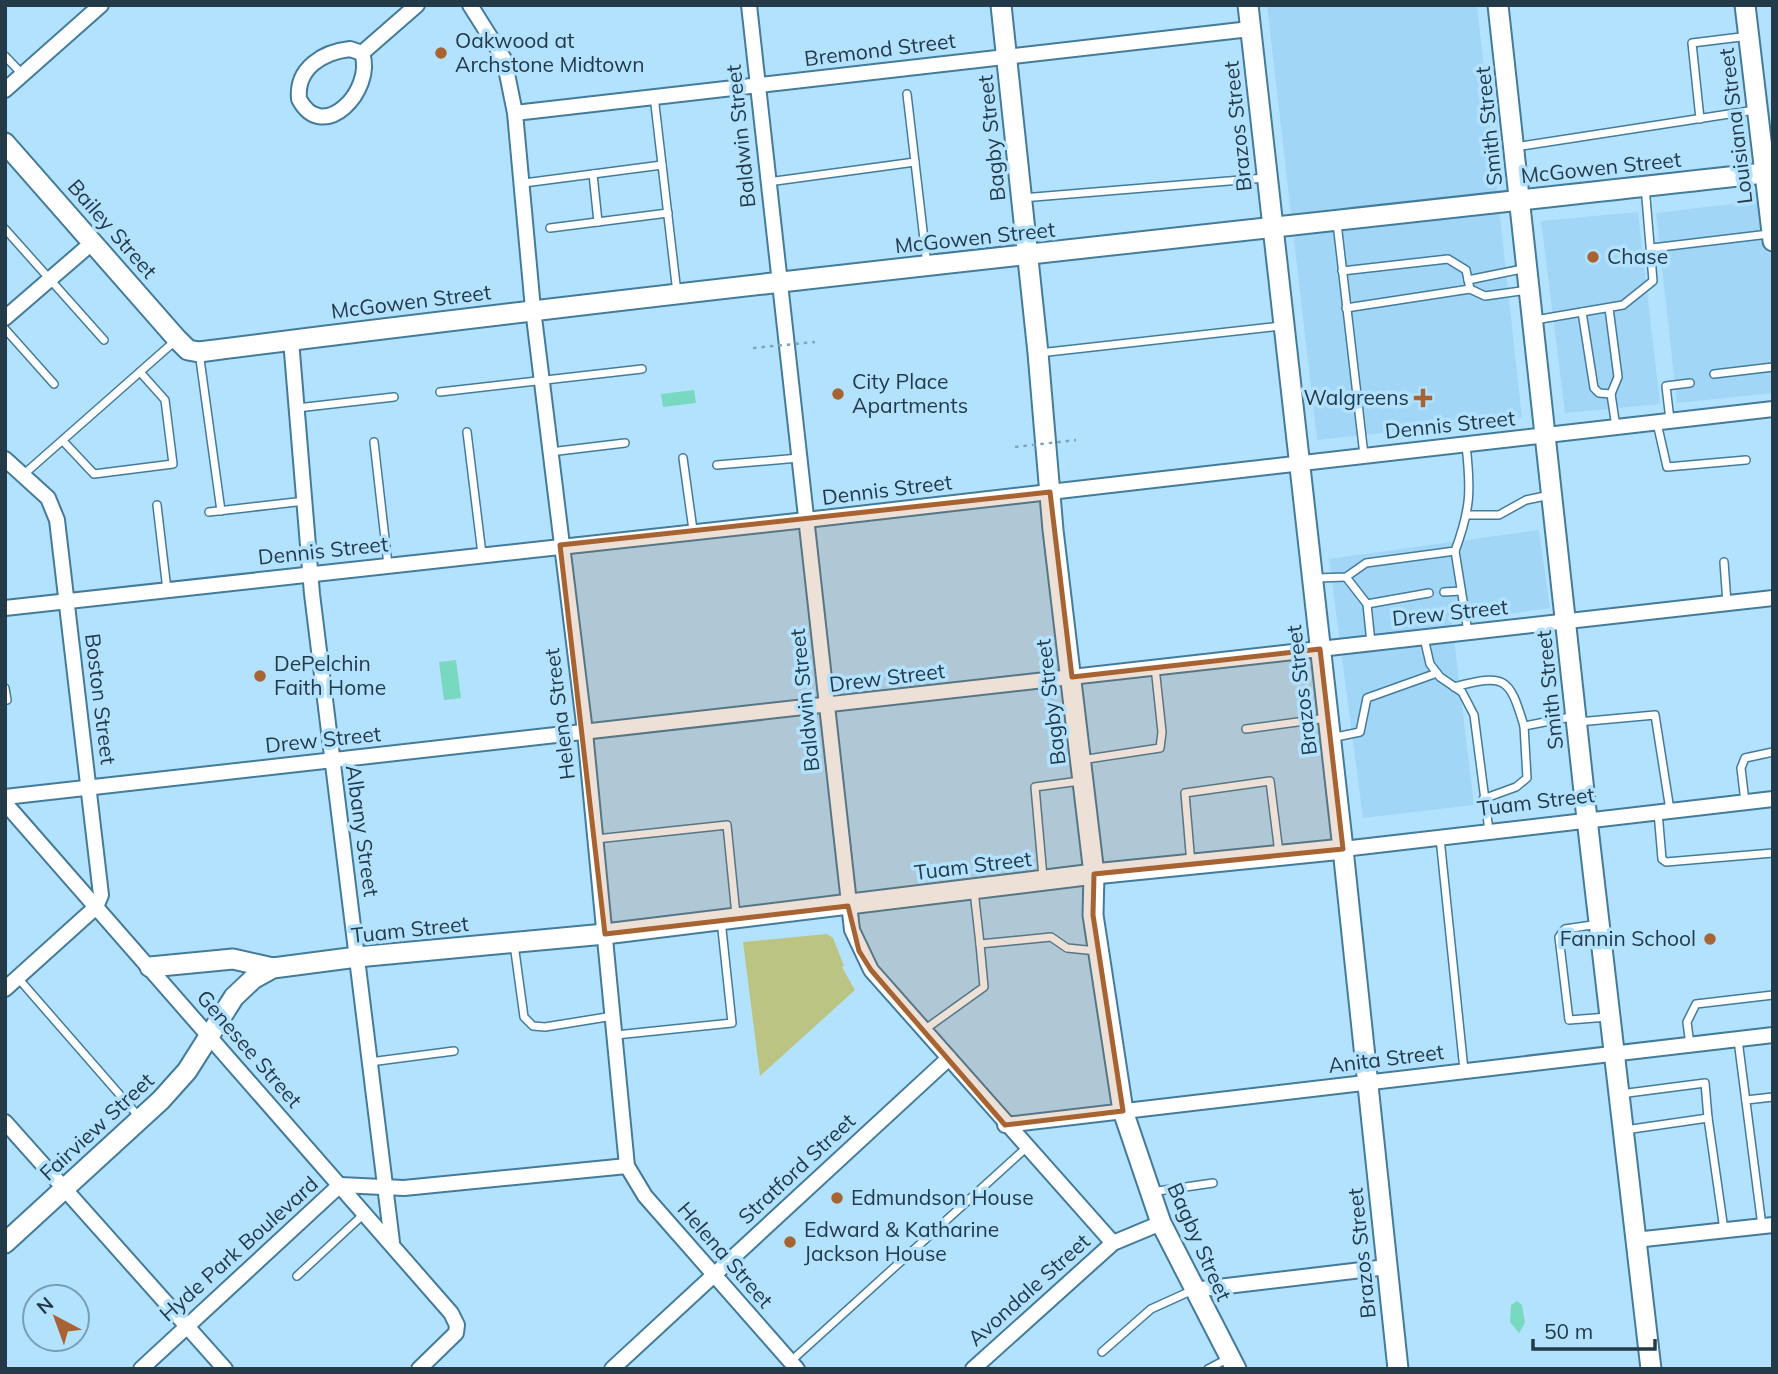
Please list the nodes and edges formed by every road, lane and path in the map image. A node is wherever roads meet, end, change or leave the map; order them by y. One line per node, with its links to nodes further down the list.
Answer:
1 (101, 5): 14 (street)
2 (417, 5): 11 (street)
3 (470, 5): 20 (street, Helena Street)
4 (749, 5): 15 (street, Baldwin Street)
5 (1001, 5): 13 (main road, Bagby Street)
6 (1248, 5): 9 (main road, Brazos Street)
7 (1498, 5): 23 (main road, Smith Street)
8 (1745, 5): 10 (main road, Louisiana Street)
9 (1250, 29): 13 (street, Bremond Street); 28 (main road, Brazos Street)
10 (1749, 36): 19 (main road, Louisiana Street); 21 (lane)
11 (362, 53): 11 (street)
12 (5, 56): 14 (lane)
13 (1006, 57): 15 (street, Bremond Street); 32 (main road, Bagby Street)
14 (22, 75): 16 (street)
15 (756, 86): 18 (street, Bremond Street); 29 (street, Baldwin Street)
16 (5, 90)
17 (907, 94): 24 (lane)
18 (654, 96): 20 (street, Bremond Street); 25 (lane)
19 (1757, 110): 21 (lane); 26 (main road, Louisiana Street)
20 (515, 113): 30 (street, Helena Street)
21 (1700, 119): 23 (lane)
22 (5, 143): 41 (main road, Bailey Street)
23 (1514, 147): 33 (main road, Smith Street)
24 (915, 162): 29 (lane); 44 (lane)
25 (662, 166): 27 (lane); 34 (lane)
26 (1769, 172): 31 (main road, McGowen Street); 40 (main road, Louisiana Street)
27 (593, 174): 30 (lane); 36 (lane)
28 (1266, 178): 32 (lane); 37 (main road, Brazos Street)
29 (767, 182): 49 (street, Baldwin Street)
30 (524, 183): 55 (street, Helena Street)
31 (1645, 186): 33 (main road, McGowen Street); 42 (lane)
32 (1021, 198): 43 (main road, Bagby Street)
33 (1520, 200): 35 (main road, McGowen Street); 45 (main road, Smith Street)
34 (668, 213): 36 (lane); 52 (lane)
35 (1336, 220): 37 (main road, McGowen Street); 46 (lane)
36 (598, 222): 38 (lane)
37 (1271, 227): 43 (main road, McGowen Street); 59 (main road, Brazos Street)
38 (550, 228)
39 (5, 229): 47 (lane)
40 (1772, 237): 42 (lane)
41 (93, 242): 47 (street); 64 (main road, Bailey Street)
42 (1652, 248): 54 (lane)
43 (1027, 254): 44 (main road, McGowen Street); 66 (main road, Bagby Street)
44 (927, 265): 49 (main road, McGowen Street)
45 (1527, 268): 48 (lane); 51 (main road, Smith Street)
46 (1342, 271): 48 (lane); 53 (lane)
47 (50, 279): 57 (street); 61 (lane)
48 (1468, 280): 50 (lane)
49 (780, 285): 52 (main road, McGowen Street); 92 (street, Baldwin Street)
50 (1470, 289): 51 (lane); 53 (lane)
51 (1530, 290): 58 (main road, Smith Street)
52 (677, 293): 55 (main road, McGowen Street)
53 (1346, 308): 90 (lane)
54 (1609, 308): 56 (lane); 75 (lane)
55 (533, 309): 62 (main road, McGowen Street); 71 (street, Helena Street)
56 (1582, 312): 58 (lane); 75 (lane)
57 (5, 318)
58 (1533, 320): 82 (main road, Smith Street)
59 (1283, 326): 66 (lane); 95 (main road, Brazos Street)
60 (5, 328): 73 (lane)
61 (104, 340)
62 (291, 340): 64 (main road, McGowen Street); 77 (street, Albany Street)
63 (815, 342): 65 (path, bridge)
64 (187, 346): 69 (lane); 102 (lane)
65 (753, 348)
66 (1038, 353): 98 (main road, Bagby Street)
67 (1773, 368): 70 (lane)
68 (642, 369): 71 (lane)
69 (140, 372): 83 (lane); 83 (lane)
70 (1714, 374)
71 (541, 381): 74 (lane); 89 (street, Helena Street)
72 (1690, 383): 79 (lane)
73 (54, 384)
74 (440, 392)
75 (1611, 394): 80 (lane)
76 (394, 397): 77 (lane)
77 (297, 408): 100 (street, Albany Street)
78 (1773, 409): 79 (street, Dennis Street)
79 (1663, 422): 80 (street, Dennis Street); 94 (lane)
80 (1616, 427): 82 (street, Dennis Street)
81 (467, 432): 109 (lane)
82 (1545, 435): 87 (street, Dennis Street); 99 (main road, Smith Street)
83 (63, 440): 97 (lane)
84 (1076, 440): 88 (path, bridge)
85 (374, 442): 111 (lane)
86 (625, 443): 89 (lane)
87 (1466, 444): 90 (street, Dennis Street); 104 (lane)
88 (1015, 447)
89 (549, 452): 107 (street, Helena Street)
90 (1364, 455): 95 (street, Dennis Street)
91 (683, 458): 106 (lane)
92 (799, 458): 96 (lane); 105 (street, Baldwin Street)
93 (5, 459): 97 (street)
94 (1746, 460)
95 (1298, 463): 98 (street, Dennis Street); 114 (main road, Brazos Street)
96 (717, 465)
97 (23, 475): 120 (street, Boston Street)
98 (1050, 492): 105 (street, Dennis Street); 131 (main road, Bagby Street)
99 (1551, 495): 104 (lane); 124 (main road, Smith Street)
100 (305, 501): 102 (lane); 112 (street, Albany Street)
101 (157, 505): 115 (lane)
102 (221, 511): 103 (lane)
103 (209, 512)
104 (1468, 515): 108 (lane)
105 (806, 520): 106 (street, Dennis Street); 135 (street, Baldwin Street)
106 (693, 530): 107 (street, Dennis Street)
107 (560, 545): 109 (street, Dennis Street); 140 (street, Helena Street)
108 (1455, 551): 113 (lane); 116 (lane)
109 (482, 554): 111 (street, Dennis Street)
110 (1724, 562): 121 (lane)
111 (388, 565): 112 (street, Dennis Street)
112 (310, 573): 115 (street, Dennis Street); 143 (street, Albany Street)
113 (1346, 577): 114 (lane); 122 (lane)
114 (1312, 579): 128 (main road, Brazos Street)
115 (167, 590): 120 (street, Dennis Street)
116 (1461, 591): 117 (lane); 125 (lane)
117 (1444, 592)
118 (1429, 593): 122 (lane)
119 (1773, 598): 121 (street, Drew Street)
120 (67, 601): 123 (street, Dennis Street); 146 (street, Boston Street)
121 (1727, 603): 124 (street, Drew Street)
122 (1367, 604): 127 (lane)
123 (5, 608)
124 (1565, 622): 125 (street, Drew Street); 137 (main road, Smith Street)
125 (1468, 632): 126 (street, Drew Street)
126 (1423, 637): 127 (street, Drew Street); 130 (lane)
127 (1371, 643): 128 (street, Drew Street)
128 (1320, 649): 129 (street, Drew Street); 136 (main road, Brazos Street)
129 (1155, 667): 131 (street, Drew Street); 144 (lane)
130 (1437, 673): 132 (lane); 141 (lane)
131 (1072, 677): 135 (street, Drew Street); 144 (main road, Bagby Street)
132 (1454, 687): 138 (lane); 148 (lane)
133 (5, 688): 134 (lane)
134 (7, 700)
135 (827, 706): 140 (street, Drew Street); 164 (street, Baldwin Street)
136 (1328, 718): 139 (lane); 141 (main road, Brazos Street)
137 (1576, 719): 138 (lane); 152 (lane); 153 (main road, Smith Street)
138 (1524, 726): 148 (lane)
139 (1246, 729)
140 (584, 732): 143 (street, Drew Street); 156 (street, Helena Street)
141 (1330, 738): 157 (main road, Brazos Street)
142 (1773, 752): 150 (lane)
143 (331, 759): 146 (street, Drew Street); 172 (street, Albany Street)
144 (1080, 760): 145 (main road, Bagby Street)
145 (1084, 780): 161 (main road, Bagby Street); 162 (lane)
146 (90, 788): 147 (street, Drew Street); 165 (street, Boston Street)
147 (5, 797)
148 (1483, 799): 154 (lane)
149 (1773, 799): 150 (street, Tuam Street)
150 (1745, 802): 152 (street, Tuam Street)
151 (5, 803): 165 (street, Genesee Street)
152 (1664, 810): 153 (street, Tuam Street); 158 (lane)
153 (1587, 819): 154 (street, Tuam Street); 167 (main road, Smith Street)
154 (1489, 831): 155 (street, Tuam Street)
155 (1440, 837): 157 (street, Tuam Street); 190 (lane)
156 (595, 839): 166 (lane); 168 (street, Helena Street)
157 (1343, 849): 159 (main road, Tuam Street); 191 (main road, Brazos Street)
158 (1773, 853)
159 (1280, 855): 160 (main road, Tuam Street); 160 (lane)
160 (1191, 864): 161 (main road, Tuam Street)
161 (1094, 874): 162 (main road, Tuam Street); 171 (main road, Bagby Street)
162 (1044, 880): 163 (main road, Tuam Street)
163 (973, 888): 164 (main road, Tuam Street); 170 (lane)
164 (848, 906): 166 (main road, Tuam Street); 180 (street, Baldwin Street)
165 (96, 907): 173 (street, Genesee Street); 175 (street)
166 (729, 918): 168 (main road, Tuam Street); 182 (lane)
167 (1600, 924): 179 (main road, Smith Street); 179 (lane)
168 (605, 934): 169 (main road, Tuam Street); 178 (street, Helena Street)
169 (514, 943): 172 (main road, Tuam Street); 178 (lane)
170 (980, 944): 171 (lane); 180 (lane)
171 (1098, 951): 195 (main road, Bagby Street)
172 (357, 957): 174 (main road, Tuam Street); 189 (street, Albany Street)
173 (150, 967): 174 (main road); 181 (street, Genesee Street)
174 (273, 968): 181 (main road, Tuam Street)
175 (18, 978): 176 (street); 197 (lane)
176 (5, 989)
177 (1773, 995): 185 (lane)
178 (614, 1016): 182 (street, Helena Street)
179 (1610, 1017): 187 (main road, Smith Street)
180 (924, 1030): 188 (street, Baldwin Street)
181 (209, 1035): 197 (main road, Fairview Street); 204 (street, Genesee Street)
182 (616, 1035): 202 (street, Helena Street)
183 (1773, 1035): 184 (street, Anita Street)
184 (1738, 1039): 185 (street, Anita Street); 194 (lane)
185 (1690, 1045): 187 (street, Anita Street)
186 (454, 1051): 189 (lane)
187 (1615, 1053): 190 (street, Anita Street); 192 (main road, Smith Street)
188 (949, 1058): 199 (street, Baldwin Street); 217 (street, Stratford Street)
189 (369, 1062): 205 (street, Albany Street)
190 (1464, 1070): 191 (street, Anita Street)
191 (1367, 1083): 195 (street, Anita Street); 216 (main road, Brazos Street)
192 (1619, 1094): 196 (lane); 200 (main road, Smith Street)
193 (1773, 1097): 194 (lane)
194 (1746, 1100): 210 (lane)
195 (1124, 1111): 199 (street, Anita Street); 207 (main road, Bagby Street)
196 (1708, 1118): 200 (lane); 211 (lane)
197 (141, 1119): 206 (main road, Fairview Street)
198 (5, 1122): 206 (street)
199 (1005, 1125): 201 (street, Baldwin Street)
200 (1623, 1130): 212 (main road, Smith Street)
201 (1026, 1148): 215 (street, Baldwin Street); 223 (lane)
202 (627, 1166): 205 (street, Hyde Park Boulevard); 217 (street, Helena Street)
203 (1213, 1183): 207 (lane)
204 (340, 1185): 205 (street, Hyde Park Boulevard); 208 (street, Genesee Street); 220 (street, Hyde Park Boulevard)
205 (383, 1187): 213 (street, Albany Street)
206 (64, 1188): 214 (main road, Fairview Street); 220 (street)
207 (1151, 1192): 209 (main road, Bagby Street)
208 (365, 1213): 213 (street, Genesee Street); 218 (lane)
209 (1161, 1223): 215 (street); 219 (main road, Bagby Street)
210 (1768, 1226): 211 (street)
211 (1724, 1230): 212 (street)
212 (1635, 1240): 231 (main road, Smith Street)
213 (392, 1242): 226 (street, Genesee Street)
214 (5, 1243)
215 (1113, 1244): 228 (street, Avondale Street)
216 (1387, 1267): 219 (street); 230 (main road, Brazos Street)
217 (714, 1275): 223 (street, Helena Street); 227 (street, Stratford Street)
218 (297, 1276)
219 (1194, 1290): 221 (lane); 222 (main road, Bagby Street)
220 (187, 1325): 224 (street, Hyde Park Boulevard); 225 (street)
221 (1102, 1353)
222 (1232, 1363): 229 (lane)
223 (794, 1366)
224 (141, 1369)
225 (225, 1369)
226 (419, 1369)
227 (612, 1369)
228 (973, 1369)
229 (1208, 1369)
230 (1398, 1369)
231 (1651, 1369)

